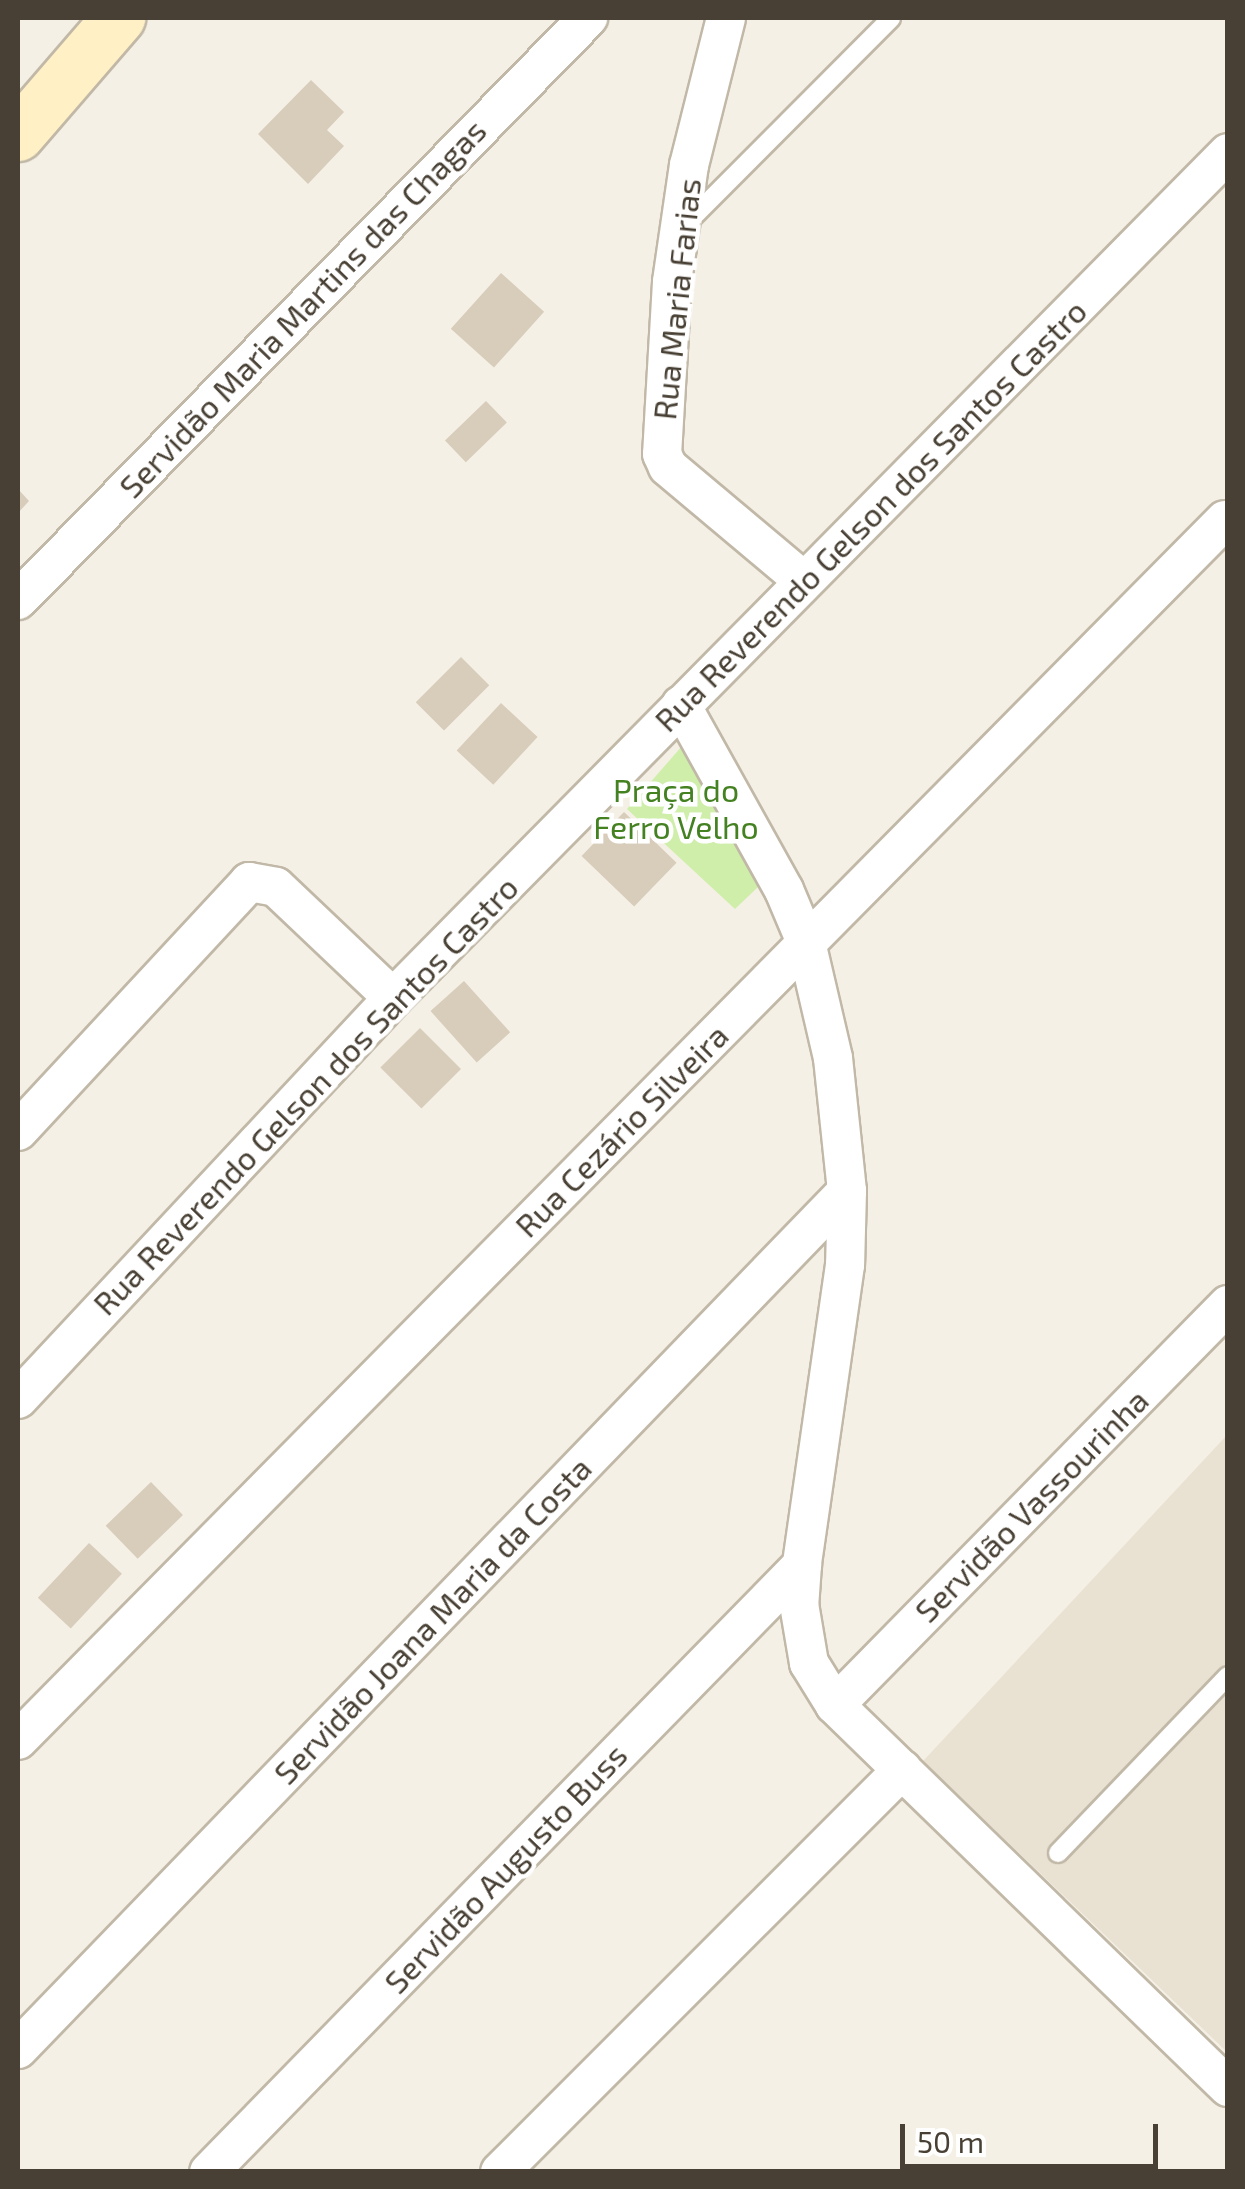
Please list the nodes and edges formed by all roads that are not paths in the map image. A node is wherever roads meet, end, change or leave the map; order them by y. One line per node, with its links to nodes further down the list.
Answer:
1 (119, 18): 5 (street)
2 (588, 18): 10 (street, Servidão Maria Martins das Chagas)
3 (726, 18): 7 (street, Rua Maria Farias)
4 (891, 18): 7 (lane)
5 (18, 135)
6 (1228, 153): 9 (street, Rua Reverendo Gelson dos Santos Castro)
7 (680, 230): 9 (street, Rua Maria Farias)
8 (1226, 520): 12 (street, Rua Cezário Silveira)
9 (804, 581): 11 (street, Rua Reverendo Gelson dos Santos Castro)
10 (18, 600)
11 (682, 705): 12 (street); 13 (street, Rua Reverendo Gelson dos Santos Castro)
12 (806, 942): 15 (street); 21 (street, Rua Cezário Silveira)
13 (393, 998): 14 (street); 17 (street, Rua Reverendo Gelson dos Santos Castro)
14 (18, 1131)
15 (847, 1191): 18 (street); 24 (street, Servidão Joana Maria da Costa)
16 (1228, 1305): 20 (street, Servidão Vassourinha)
17 (18, 1399)
18 (802, 1565): 20 (street); 26 (street, Servidão Augusto Buss)
19 (1228, 1676): 23 (lane)
20 (834, 1704): 22 (street)
21 (18, 1740)
22 (902, 1770): 25 (street); 27 (street)
23 (1058, 1852)
24 (18, 2049)
25 (1228, 2087)
26 (209, 2172)
27 (500, 2172)

